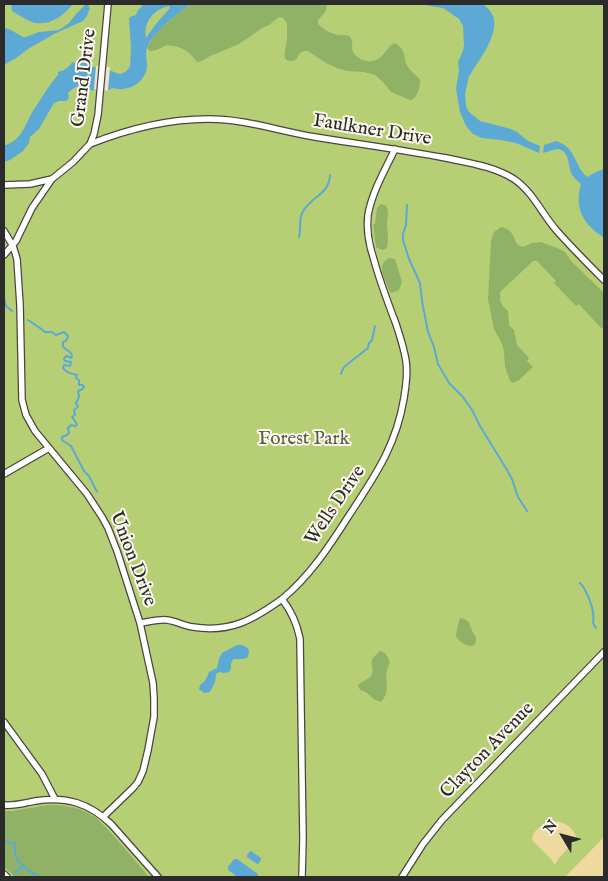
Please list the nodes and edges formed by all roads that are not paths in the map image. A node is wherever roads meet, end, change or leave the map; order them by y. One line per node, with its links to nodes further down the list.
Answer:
1 (108, 4): 2 (street, Grand Drive)
2 (90, 144): 3 (street, Faulkner Drive); 4 (street, Grand Drive)
3 (395, 149): 9 (street, Faulkner Drive); 12 (street, Wells Drive)
4 (52, 178): 5 (street, Grand Drive); 7 (street)
5 (4, 185)
6 (4, 231): 7 (street, Union Drive)
7 (13, 246): 8 (street); 10 (street, Union Drive)
8 (4, 255)
9 (604, 280)
10 (49, 448): 11 (street); 13 (street, Union Drive)
11 (4, 474)
12 (282, 599): 13 (street, Wells Drive); 22 (street)
13 (140, 623): 18 (street, Union Drive)
14 (604, 652): 23 (street, Clayton Avenue)
15 (4, 722): 16 (street)
16 (55, 799): 17 (street); 18 (street)
17 (4, 805)
18 (103, 817): 21 (street)
19 (4, 874): 20 (street)
20 (7, 877)
21 (158, 877)
22 (302, 877)
23 (402, 877)

